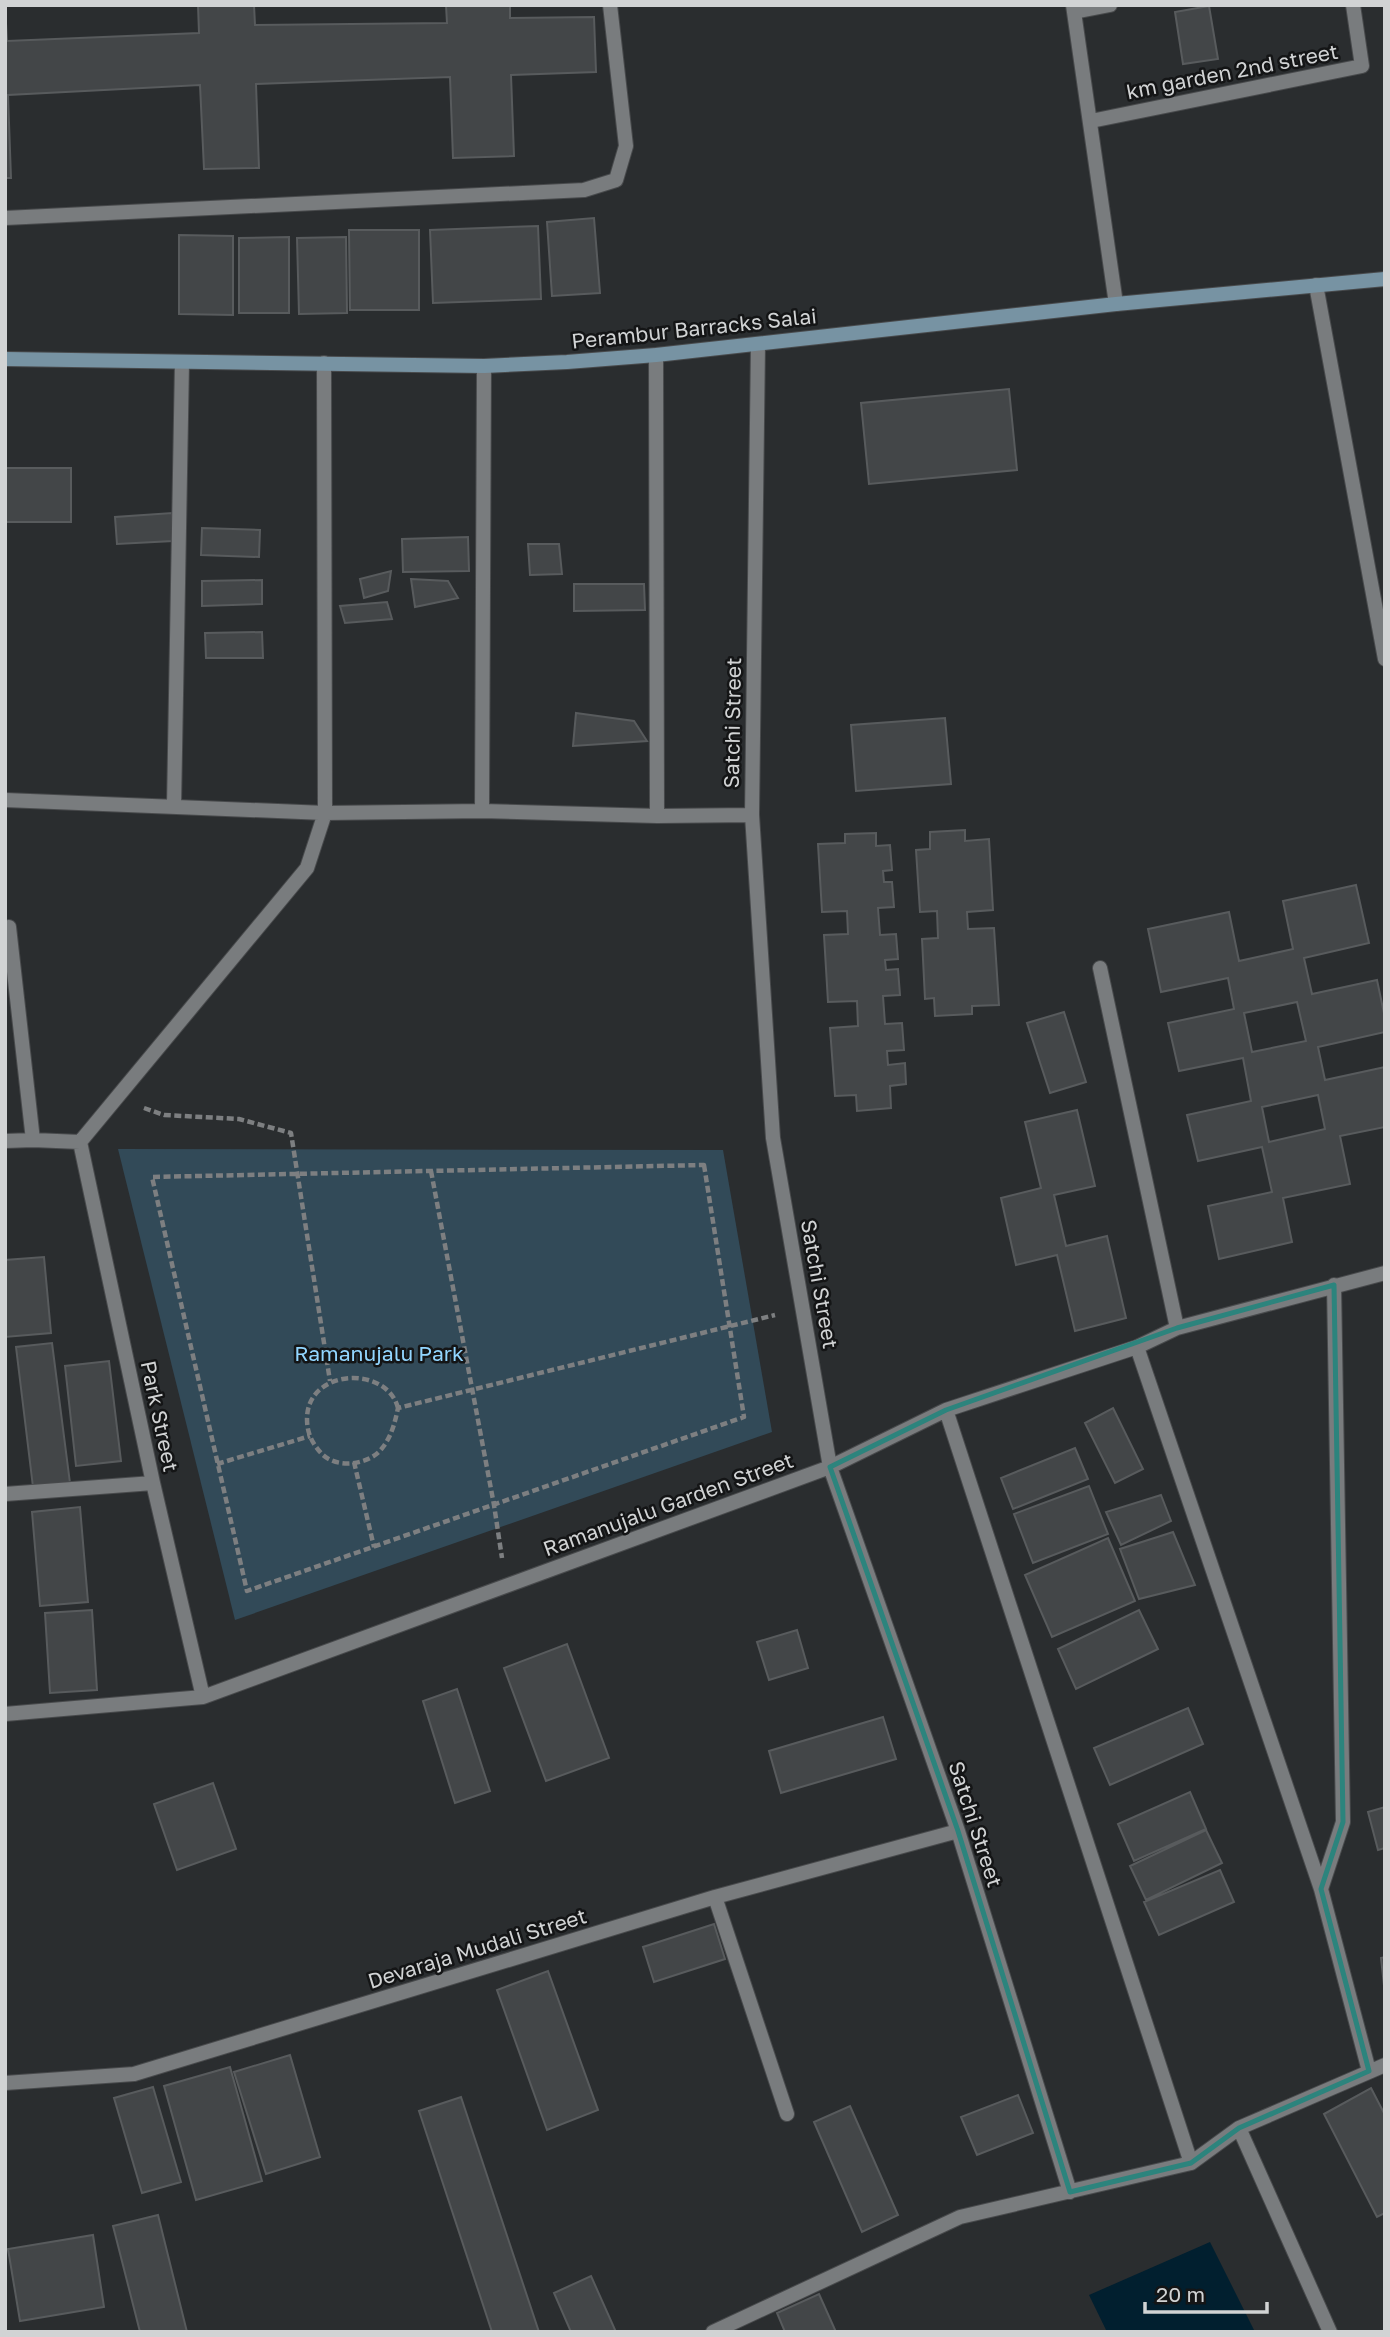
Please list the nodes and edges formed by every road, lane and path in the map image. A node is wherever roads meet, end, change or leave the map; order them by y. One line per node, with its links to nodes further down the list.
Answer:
1 (611, 5): 6 (street)
2 (1110, 5): 4 (street)
3 (1353, 5): 5 (street, km garden 2nd street)
4 (1073, 9): 5 (street)
5 (1091, 121): 9 (street)
6 (5, 218)
7 (1385, 279): 8 (main road, Perambur Barracks Salai)
8 (1315, 285): 9 (main road, Perambur Barracks Salai); 16 (street)
9 (1116, 304): 10 (main road, Perambur Barracks Salai)
10 (758, 344): 11 (main road, Perambur Barracks Salai); 21 (street, Satchi Street)
11 (656, 355): 15 (main road, Perambur Barracks Salai); 22 (street)
12 (5, 359): 13 (main road, Perambur Barracks Salai)
13 (182, 362): 14 (main road, Perambur Barracks Salai); 18 (street)
14 (324, 363): 15 (main road, Perambur Barracks Salai); 20 (street)
15 (484, 366): 19 (street)
16 (1385, 659)
17 (5, 800): 18 (street)
18 (174, 806): 20 (street)
19 (482, 811): 20 (street); 22 (street)
20 (325, 813): 25 (street)
21 (752, 815): 22 (street); 33 (street, Satchi Street)
22 (657, 816)
23 (9, 927): 26 (street)
24 (1100, 968): 35 (street)
25 (115, 1099): 28 (street); 30 (path)
26 (33, 1140): 27 (street); 28 (street)
27 (5, 1141)
28 (80, 1142): 45 (street, Park Street)
29 (431, 1171): 30 (path); 34 (path); 38 (path)
30 (299, 1174): 37 (path); 43 (path)
31 (1385, 1273): 32 (street, Ramanujalu Garden Street)
32 (1334, 1285): 35 (street, Ramanujalu Garden Street); 53 (street)
33 (803, 1308): 34 (path); 44 (street, Satchi Street)
34 (730, 1326): 38 (path); 47 (path)
35 (1177, 1328): 36 (street, Ramanujalu Garden Street)
36 (1137, 1347): 40 (street, Ramanujalu Garden Street); 53 (street)
37 (330, 1381): 39 (path); 41 (path)
38 (473, 1389): 39 (path); 47 (path)
39 (398, 1408): 42 (path)
40 (946, 1410): 44 (street, Ramanujalu Garden Street); 60 (street)
41 (310, 1436): 42 (path); 43 (path)
42 (354, 1462): 48 (path)
43 (218, 1464): 48 (path)
44 (830, 1467): 49 (street, Ramanujalu Garden Street); 52 (street, Satchi Street)
45 (153, 1483): 46 (street); 50 (street, Park Street)
46 (5, 1494)
47 (494, 1504): 48 (path); 49 (path)
48 (374, 1547)
49 (507, 1586): 50 (street, Ramanujalu Garden Street)
50 (203, 1697): 51 (street, Ramanujalu Garden Street)
51 (5, 1714)
52 (958, 1831): 54 (street, Devaraja Mudali Street); 61 (street, Satchi Street)
53 (1321, 1889): 56 (street)
54 (715, 1897): 57 (street, Devaraja Mudali Street); 58 (street)
55 (1385, 2065): 56 (street)
56 (1369, 2071): 59 (street)
57 (5, 2083)
58 (788, 2114)
59 (1239, 2128): 60 (street); 63 (street)
60 (1191, 2163): 61 (street)
61 (1070, 2192): 62 (street)
62 (713, 2332)
63 (1330, 2332)

